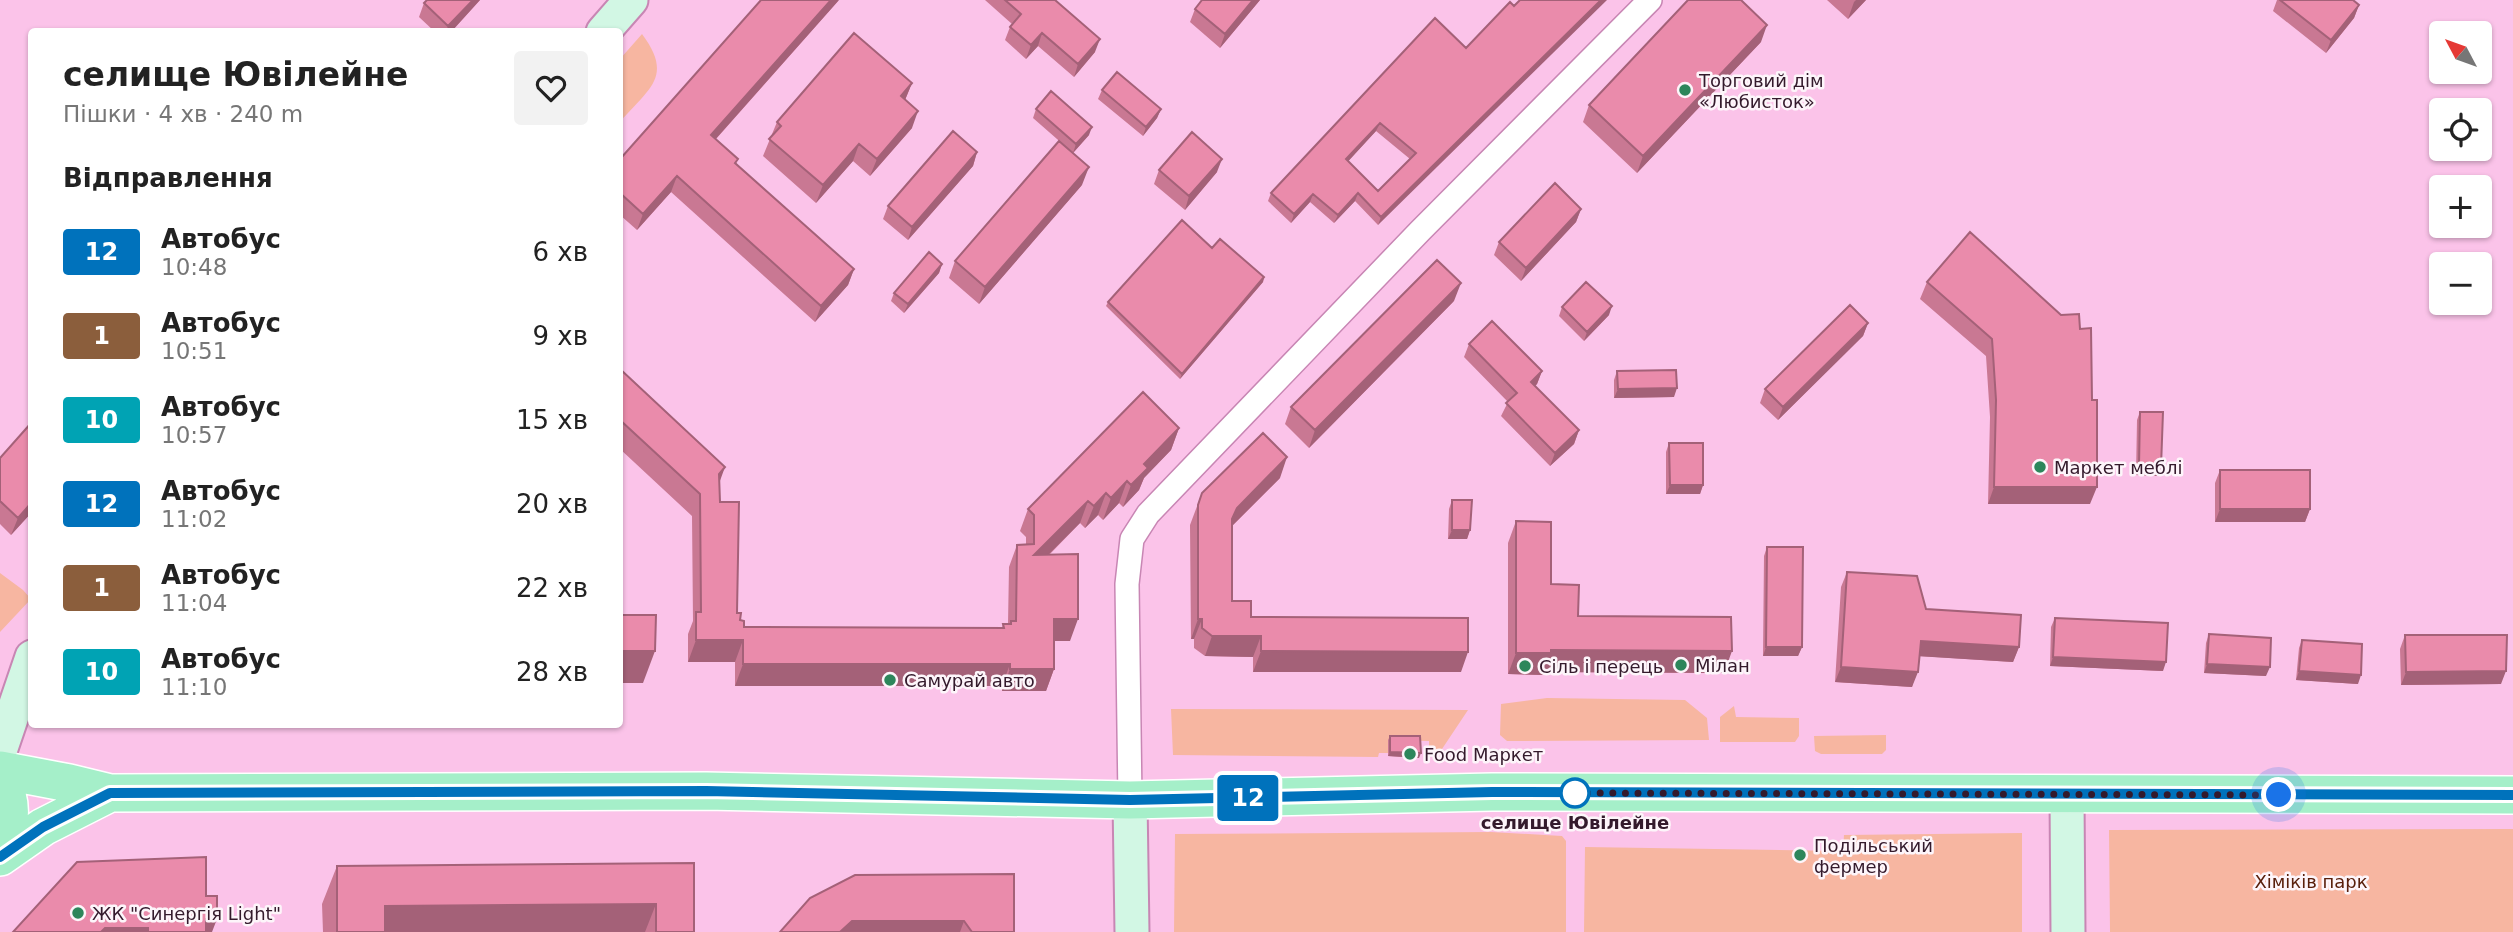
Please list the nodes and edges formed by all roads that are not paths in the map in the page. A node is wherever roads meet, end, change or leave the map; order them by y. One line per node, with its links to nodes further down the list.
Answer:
1 (631, 0): 3 (street)
2 (1650, 0): 13 (street)
3 (606, 28)
4 (28, 659): 6 (street)
5 (28, 668): 7 (street)
6 (0, 682)
7 (0, 751)
8 (0, 770): 10 (main road)
9 (0, 778): 14 (main road)
10 (110, 793): 13 (main road); 15 (main road)
11 (2513, 795): 12 (main road)
12 (2067, 796): 13 (main road); 17 (street)
13 (1130, 800): 16 (street)
14 (0, 848)
15 (0, 857)
16 (1132, 932)
17 (2068, 932)

